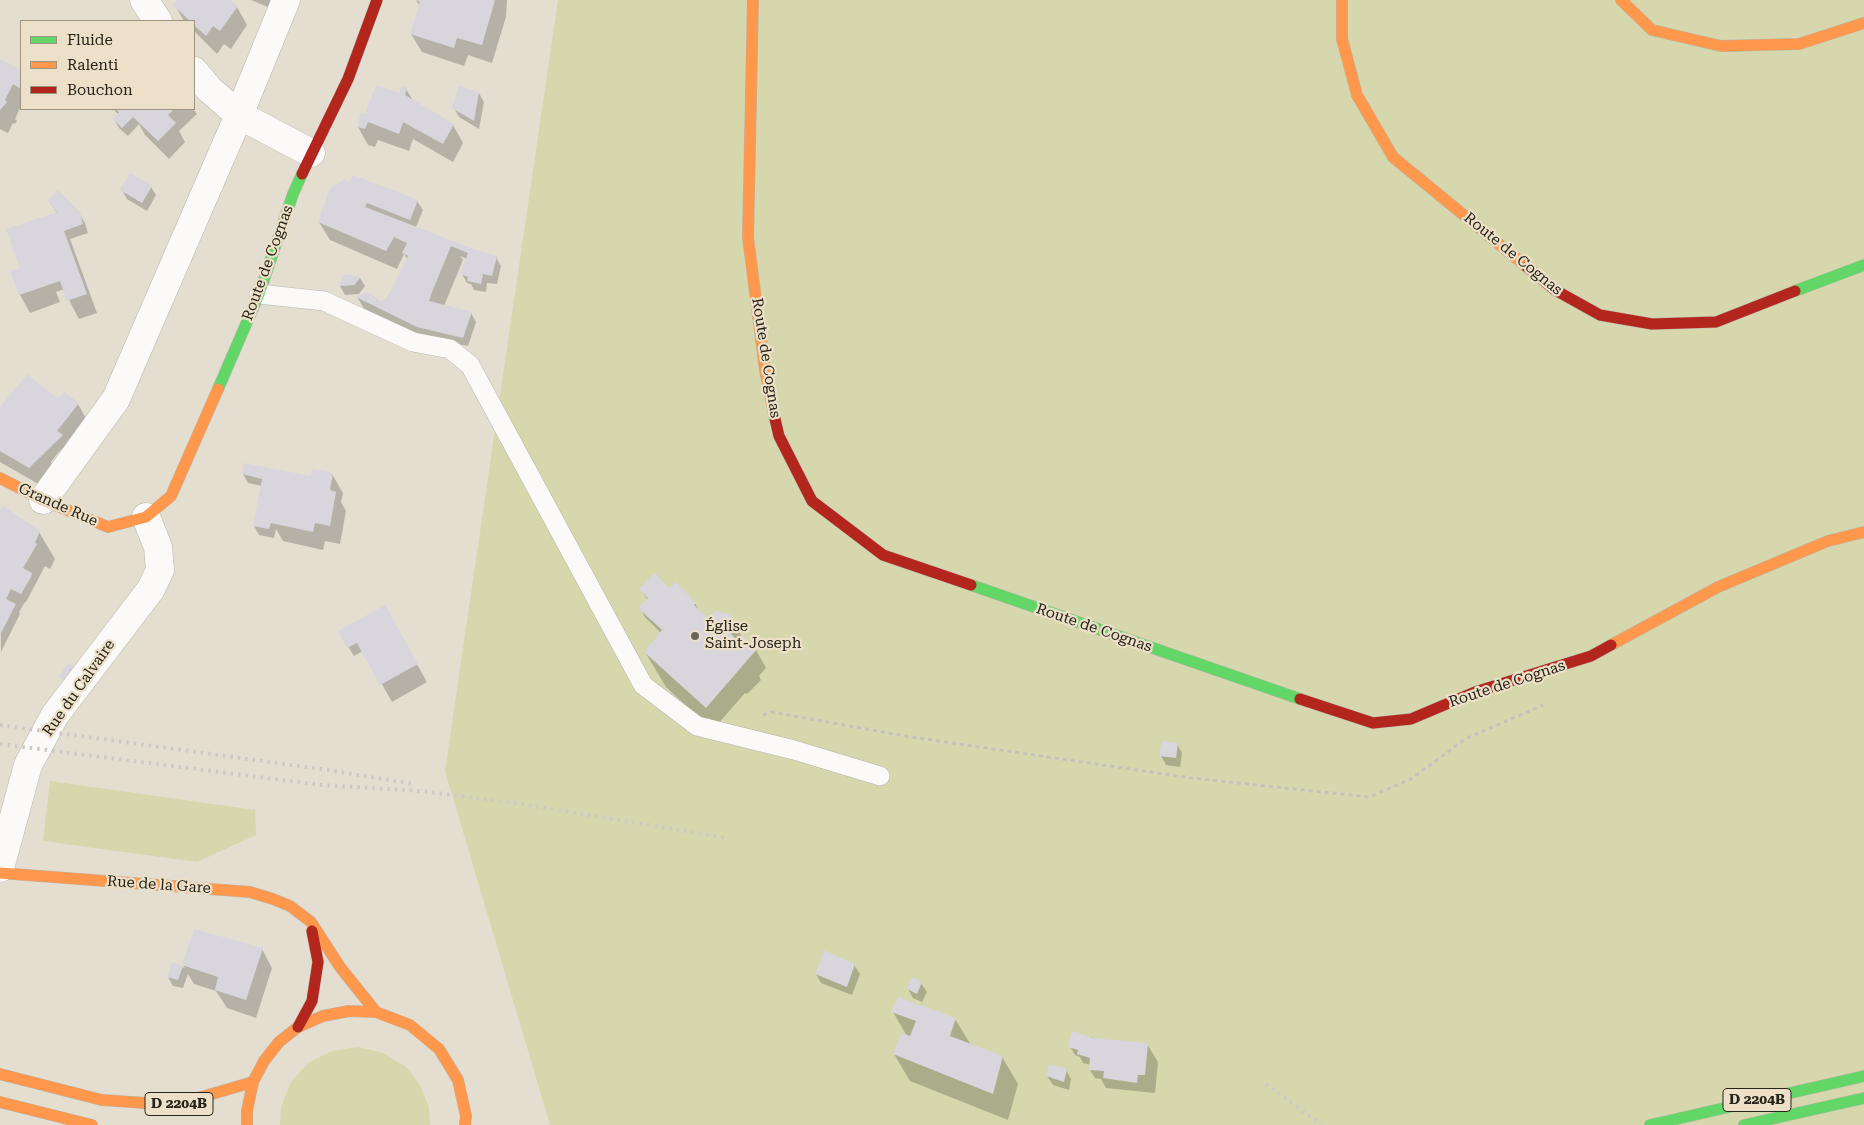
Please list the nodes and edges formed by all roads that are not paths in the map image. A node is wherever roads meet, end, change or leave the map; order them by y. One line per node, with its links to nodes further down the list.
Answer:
1 (144, 0): 7 (street)
2 (286, 0): 10 (street)
3 (377, 0): 11 (street, Route de Cognas)
4 (753, 0): 17 (street, Route de Cognas)
5 (1342, 0): 12 (street, Route de Cognas)
6 (1620, 0): 8 (street)
7 (157, 20)
8 (1864, 23)
9 (195, 71): 10 (street)
10 (239, 115): 11 (street); 15 (street)
11 (311, 153): 13 (street, Route de Cognas)
12 (1864, 265)
13 (259, 294): 16 (street, Route de Cognas); 18 (lane)
14 (0, 478): 15 (street, Grande Rue)
15 (42, 500): 16 (street, Grande Rue)
16 (146, 517): 19 (street, Rue du Calvaire)
17 (1864, 532)
18 (880, 776)
19 (0, 868)
20 (0, 872): 21 (street, Rue de la Gare)
21 (311, 922): 22 (street, Rue de la Gare); 23 (street)
22 (376, 1012): 23 (street); 29 (street)
23 (298, 1027): 26 (street)
24 (0, 1074): 26 (street, D 2204B)
25 (1864, 1076): 32 (street, D 2204B)
26 (253, 1082): 31 (street)
27 (1864, 1098): 33 (street, D 2204B)
28 (0, 1102): 30 (street)
29 (468, 1121)
30 (92, 1125)
31 (247, 1125)
32 (1650, 1125)
33 (1744, 1125)

